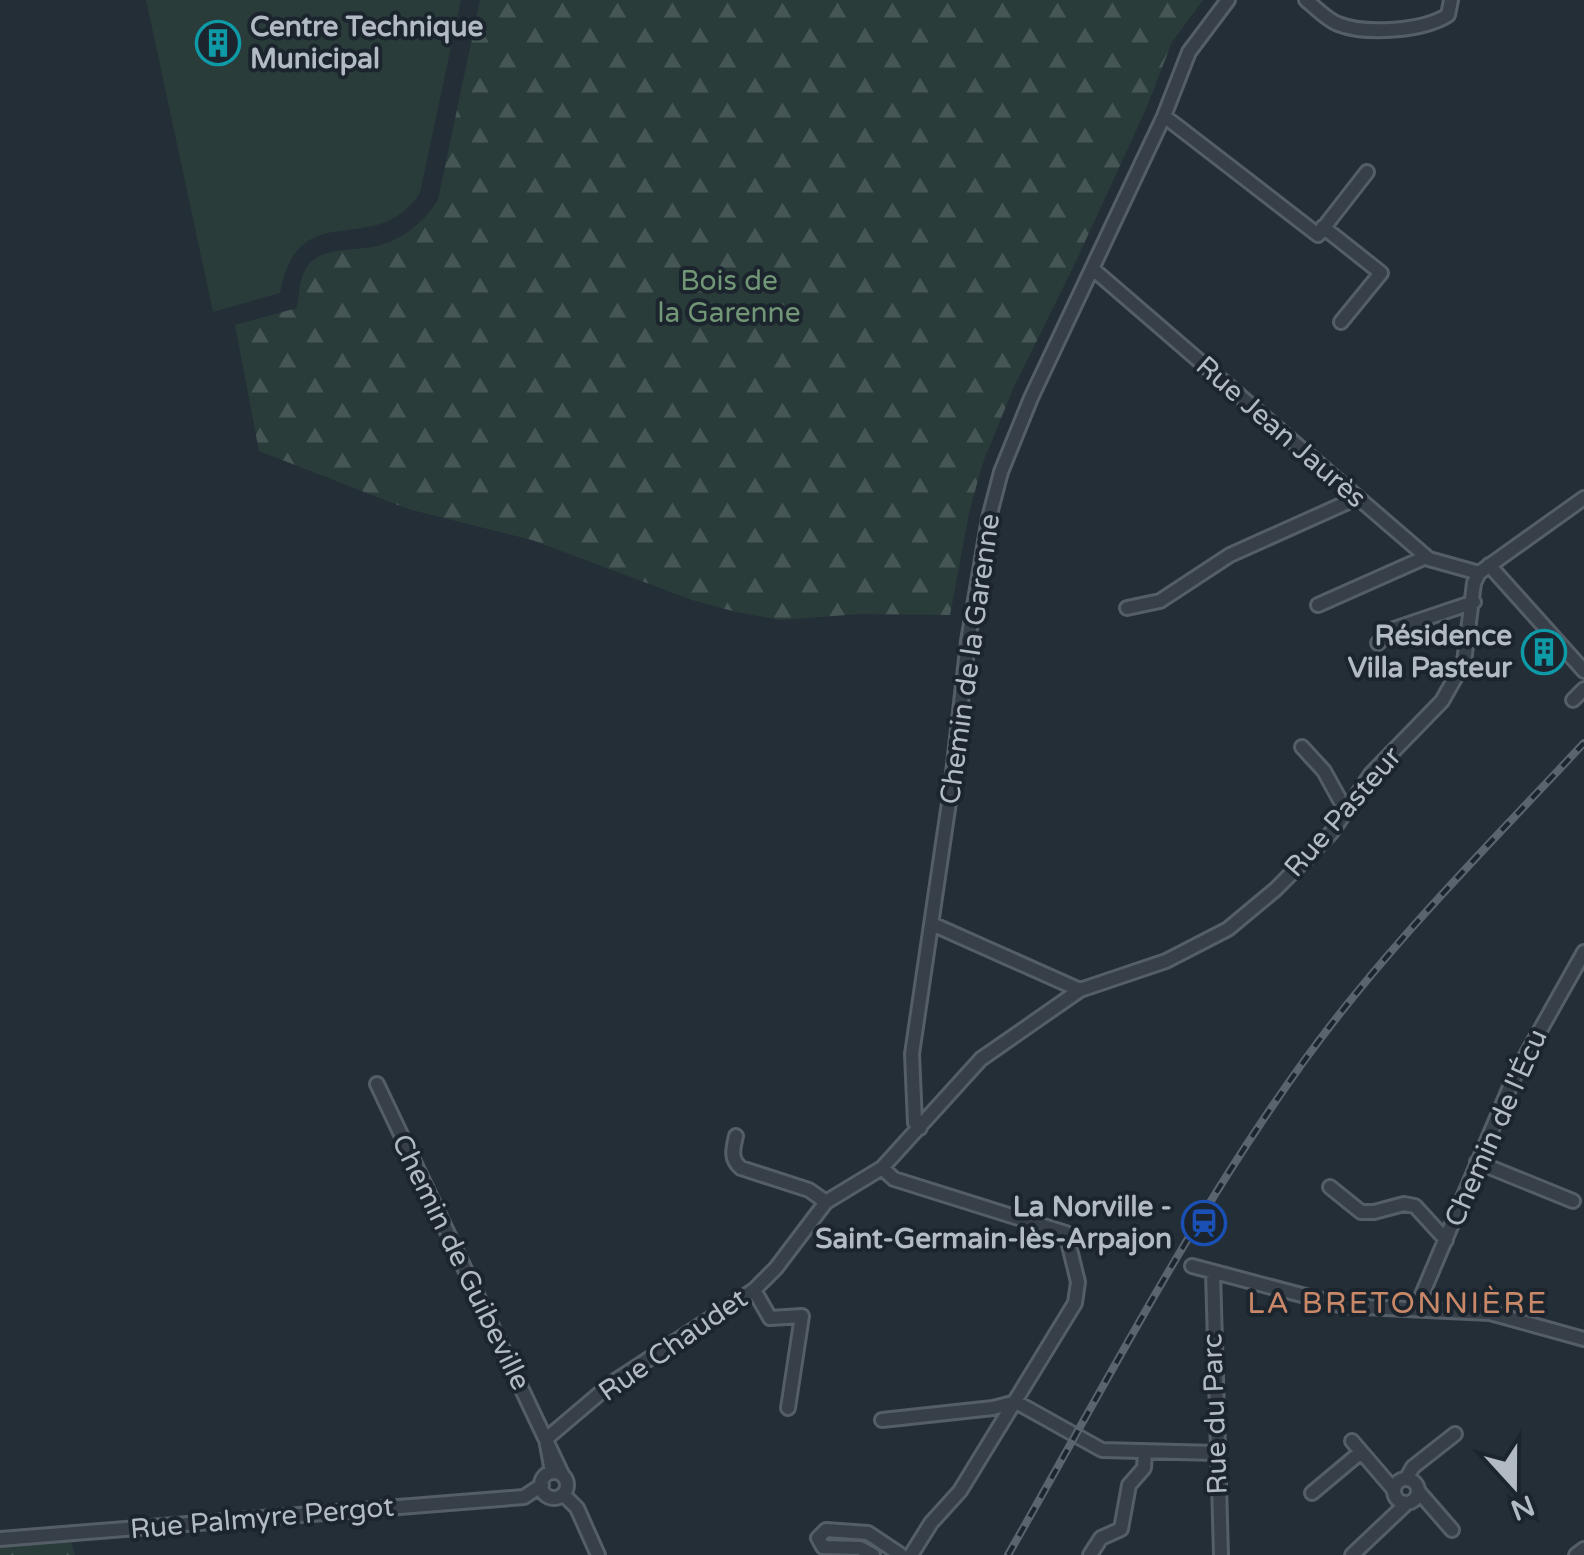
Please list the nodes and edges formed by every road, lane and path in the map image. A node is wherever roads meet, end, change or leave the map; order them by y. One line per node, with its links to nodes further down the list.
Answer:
1 (1228, 0): 4 (street, Chemin de la Garenne)
2 (1306, 0): 3 (street)
3 (1451, 0)
4 (1164, 116): 6 (street); 7 (street, Chemin de la Garenne)
5 (1367, 172): 6 (street)
6 (1323, 227): 8 (street)
7 (1094, 270): 9 (street, Rue Jean Jaurès); 22 (street, Chemin de la Garenne)
8 (1341, 322)
9 (1357, 498): 11 (street, Rue Jean Jaurès); 15 (street)
10 (1584, 498): 12 (street)
11 (1426, 557): 12 (street, Rue Jean Jaurès); 14 (street)
12 (1484, 569): 13 (street, Rue Pasteur); 17 (street)
13 (1474, 602): 16 (street); 21 (street, Rue Pasteur)
14 (1318, 605)
15 (1126, 608)
16 (1378, 643)
17 (1584, 671)
18 (1584, 689): 19 (street)
19 (1573, 700)
20 (1302, 747): 21 (street)
21 (1346, 811): 24 (street, Rue Pasteur)
22 (932, 924): 24 (street); 26 (street, Chemin de la Garenne)
23 (1584, 952): 28 (street, Chemin de l'Écu)
24 (1080, 990): 26 (street, Rue Pasteur)
25 (378, 1084): 43 (street, Chemin de Guibeville)
26 (920, 1128): 29 (street, Rue Pasteur)
27 (736, 1136): 31 (street)
28 (1477, 1162): 32 (street); 33 (street, Chemin de l'Écu)
29 (882, 1168): 31 (street, Rue Chaudet); 39 (street)
30 (1330, 1186): 33 (street)
31 (826, 1202): 36 (street, Rue Chaudet)
32 (1573, 1202)
33 (1446, 1240): 37 (street, Chemin de l'Écu)
34 (1192, 1266): 35 (street)
35 (1213, 1272): 37 (street); 45 (street, Rue du Parc)
36 (754, 1290): 40 (street); 43 (street, Rue Chaudet)
37 (1416, 1309): 38 (street)
38 (1584, 1339)
39 (1016, 1402): 41 (street); 44 (street); 61 (street)
40 (788, 1408)
41 (882, 1420)
42 (1455, 1434): 47 (street)
43 (546, 1439): 46 (street)
44 (1145, 1452): 45 (street); 62 (street)
45 (1216, 1453): 57 (street, Rue du Parc)
46 (558, 1474): 48 (street); 52 (street)
47 (1406, 1479): 49 (street); 50 (street)
48 (545, 1490): 52 (street); 55 (street, Rue Palmyre Pergot)
49 (1394, 1490): 51 (street); 53 (street)
50 (1419, 1492): 53 (street); 54 (street)
51 (1312, 1493)
52 (562, 1494): 58 (street)
53 (1407, 1504): 63 (street)
54 (1452, 1530)
55 (0, 1539)
56 (1584, 1549): 64 (street)
57 (1222, 1553)
58 (598, 1555)
59 (873, 1555): 60 (street)
60 (901, 1555)
61 (910, 1555)
62 (1090, 1555)
63 (1352, 1555)
64 (1576, 1555)

